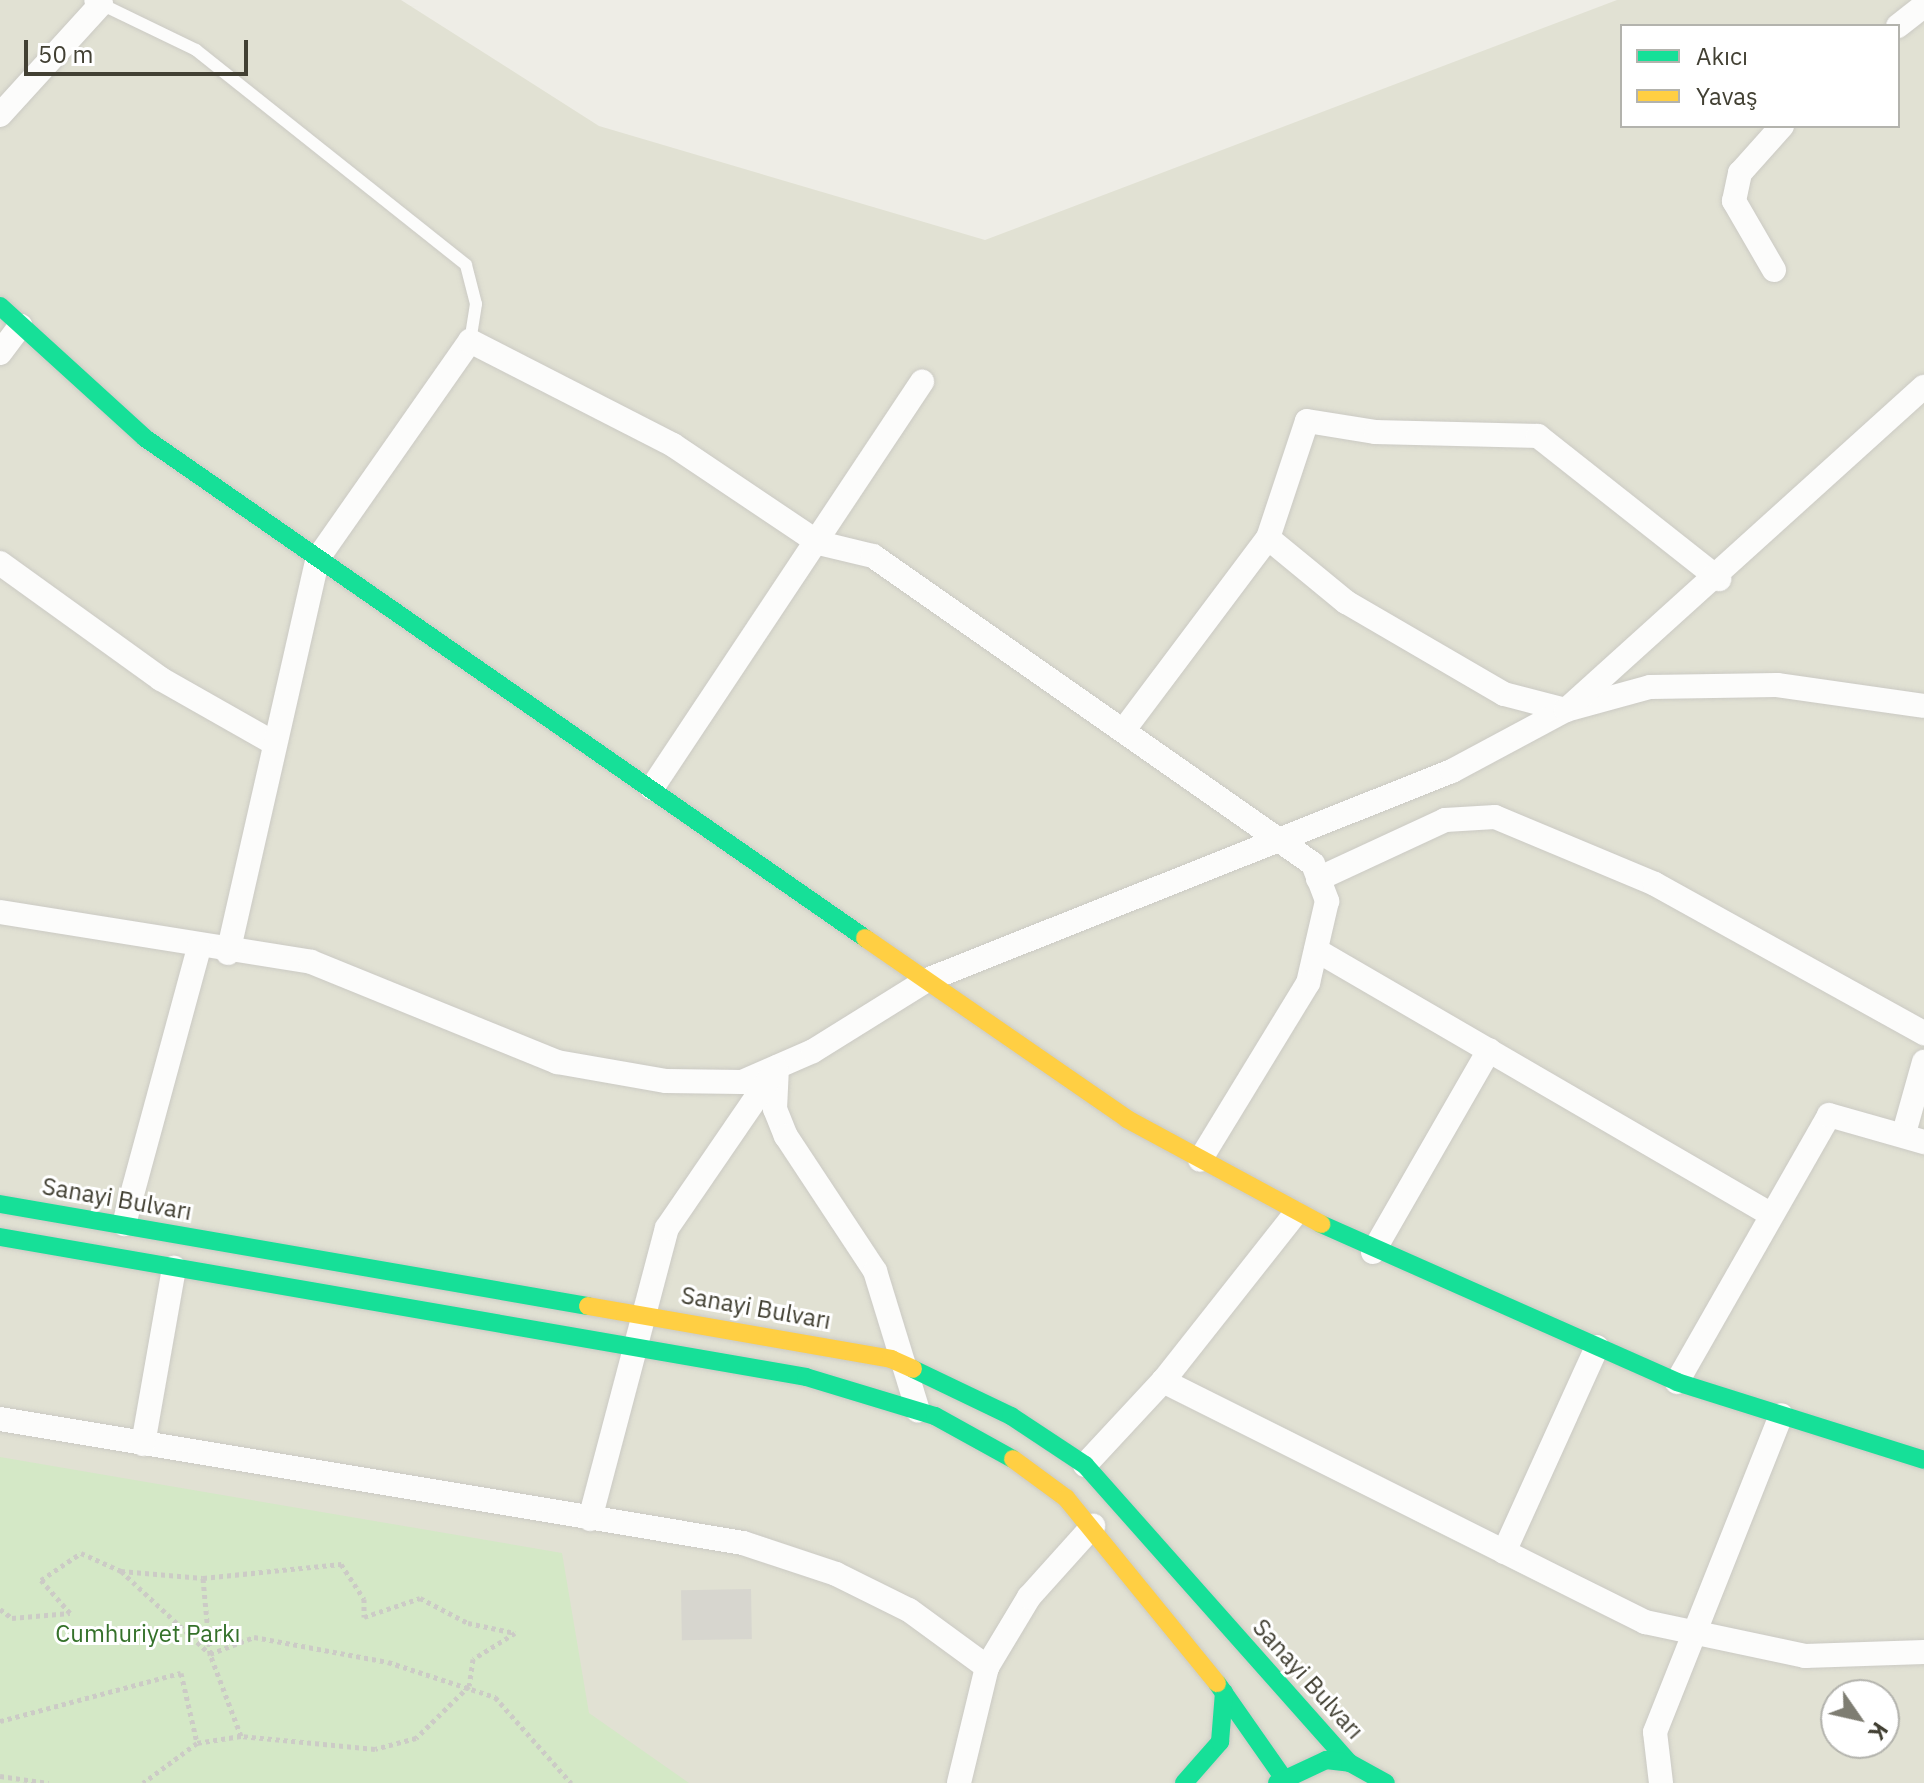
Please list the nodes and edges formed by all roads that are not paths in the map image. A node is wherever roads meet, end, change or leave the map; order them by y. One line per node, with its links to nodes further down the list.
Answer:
1 (98, 2): 4 (street); 9 (lane)
2 (1924, 6): 3 (street)
3 (1900, 24)
4 (0, 115)
5 (1780, 128): 6 (street)
6 (1774, 270)
7 (0, 306): 8 (main road)
8 (20, 326): 10 (street); 15 (main road)
9 (470, 341): 14 (street); 15 (street)
10 (0, 353)
11 (922, 381): 14 (street)
12 (1924, 387): 17 (street)
13 (1268, 538): 17 (street); 19 (street); 20 (street)
14 (819, 543): 20 (street); 22 (street)
15 (318, 558): 21 (street); 22 (main road)
16 (0, 563): 21 (street)
17 (1719, 579): 19 (street)
18 (1924, 706): 19 (street)
19 (1566, 710): 23 (street)
20 (1126, 727): 23 (street)
21 (272, 742): 28 (street)
22 (652, 788): 29 (main road)
23 (1285, 839): 24 (street); 29 (street)
24 (1318, 879): 27 (street); 30 (street)
25 (0, 912): 26 (street)
26 (199, 948): 28 (street); 39 (street)
27 (1316, 950): 31 (street); 35 (street)
28 (228, 953): 33 (street)
29 (927, 980): 33 (street); 35 (main road)
30 (1924, 1033)
31 (1489, 1050): 38 (street); 41 (street)
32 (1924, 1062): 34 (street)
33 (777, 1067): 43 (street); 46 (street)
34 (1914, 1138): 38 (street)
35 (1200, 1160): 37 (main road)
36 (0, 1204): 39 (main road, Sanayi Bulvarı)
37 (1295, 1214): 41 (main road); 47 (street)
38 (1770, 1214): 48 (street)
39 (124, 1224): 43 (main road, Sanayi Bulvarı)
40 (0, 1237): 42 (main road)
41 (1373, 1252): 45 (main road)
42 (174, 1268): 44 (main road); 52 (street)
43 (643, 1312): 44 (street); 46 (main road, Sanayi Bulvarı)
44 (631, 1347): 49 (main road); 55 (street)
45 (1597, 1347): 48 (main road); 57 (street)
46 (904, 1365): 49 (street); 54 (main road, Sanayi Bulvarı)
47 (1163, 1381): 54 (street); 57 (street)
48 (1677, 1382): 50 (main road)
49 (918, 1411): 56 (main road)
50 (1781, 1415): 53 (main road); 58 (street)
51 (0, 1419): 52 (street)
52 (143, 1444): 55 (street)
53 (1924, 1460)
54 (1085, 1465): 62 (main road, Sanayi Bulvarı)
55 (590, 1519): 60 (street)
56 (1093, 1526): 60 (street); 61 (main road)
57 (1504, 1552): 58 (street)
58 (1691, 1632): 59 (street); 67 (street)
59 (1924, 1652)
60 (987, 1667): 64 (street)
61 (1224, 1692): 63 (main road); 65 (main road)
62 (1350, 1763): 63 (main road); 66 (main road)
63 (1279, 1780)
64 (959, 1783)
65 (1184, 1783)
66 (1386, 1783)
67 (1661, 1783)

